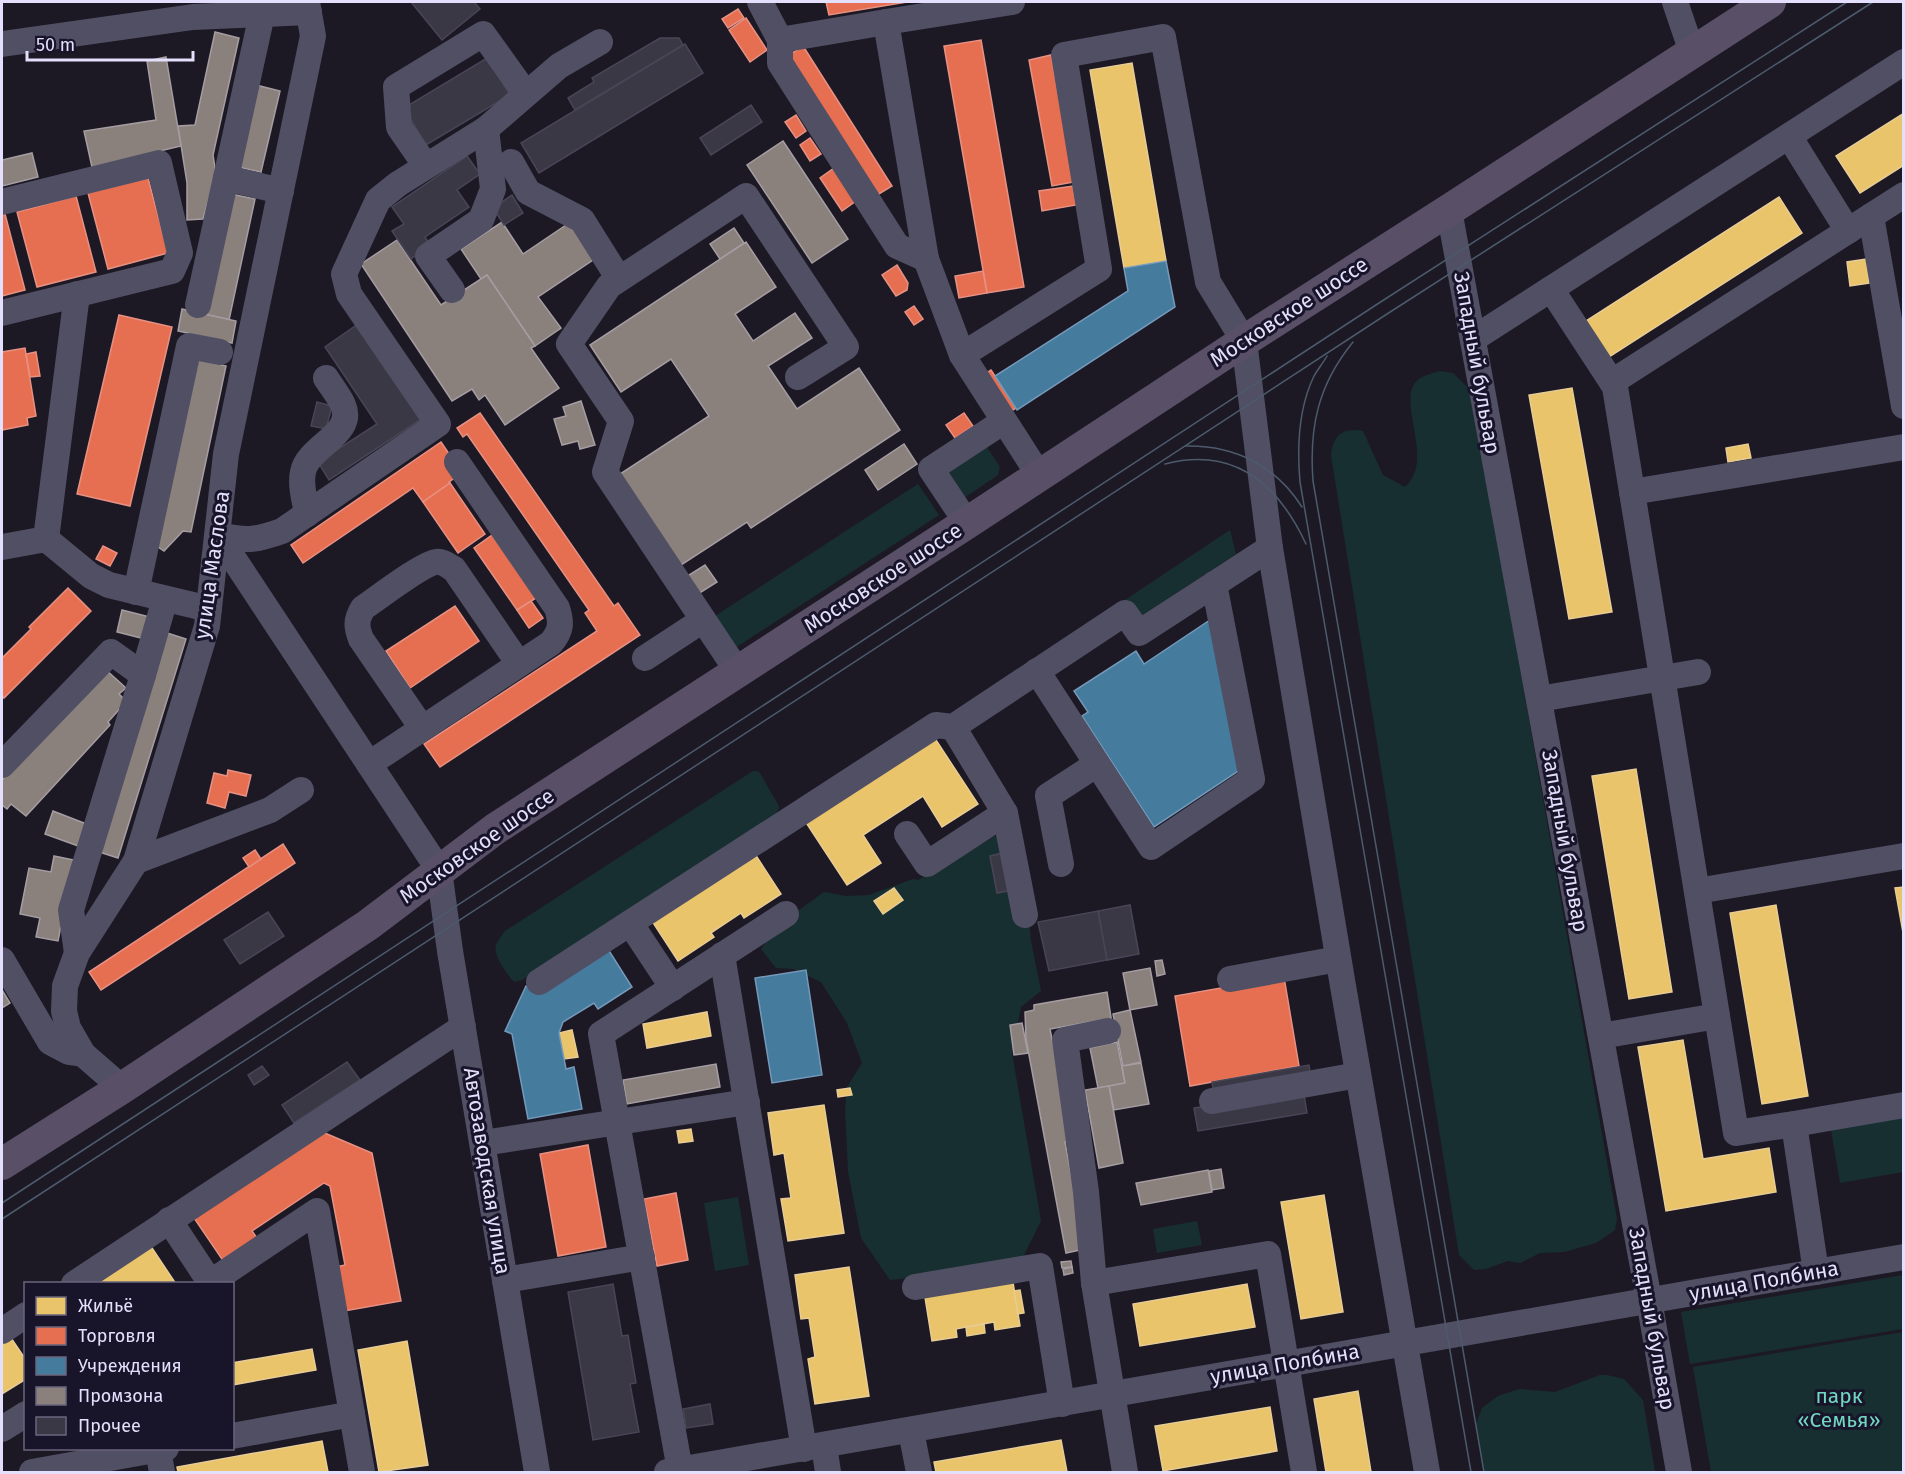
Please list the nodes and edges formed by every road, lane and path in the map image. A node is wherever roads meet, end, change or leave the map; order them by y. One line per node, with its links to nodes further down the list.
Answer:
1 (760, 2): 9 (street)
2 (1012, 2): 8 (street)
3 (1675, 2): 12 (street)
4 (1770, 2): 12 (main road, Московское шоссе)
5 (308, 7): 7 (street); 20 (street, улица Маслова)
6 (191, 9): 7 (street); 11 (street)
7 (262, 14): 19 (street)
8 (886, 22): 9 (street); 26 (street)
9 (780, 40): 26 (street)
10 (600, 42): 14 (street)
11 (2, 44)
12 (1692, 52): 23 (main road, Московское шоссе)
13 (1904, 62): 16 (street)
14 (526, 94): 15 (street); 18 (street)
15 (486, 129): 18 (street); 29 (street)
16 (1789, 136): 25 (street); 28 (street)
17 (511, 162): 27 (street)
18 (426, 166): 46 (street)
19 (226, 178): 20 (street); 31 (street)
20 (281, 191): 48 (street, улица Маслова)
21 (1904, 195): 24 (street)
22 (2, 202): 30 (street)
23 (1449, 210): 33 (street, Западный бульвар); 34 (main road, Московское шоссе)
24 (1871, 216): 25 (street); 40 (street)
25 (1848, 231): 39 (street)
26 (926, 259): 36 (street)
27 (619, 279): 37 (street); 56 (street)
28 (1551, 289): 33 (street); 39 (street)
29 (452, 290)
30 (77, 294): 32 (street); 49 (street)
31 (198, 305)
32 (2, 313)
33 (1473, 339): 64 (street, Западный бульвар)
34 (1244, 341): 36 (street); 44 (main road, Московское шоссе); 51 (street)
35 (220, 352): 53 (street)
36 (962, 355): 41 (street)
37 (798, 377)
38 (326, 378): 46 (street)
39 (1612, 382): 45 (street)
40 (1904, 406)
41 (1004, 421): 44 (street); 47 (street)
42 (1904, 447): 45 (street)
43 (456, 462): 58 (street)
44 (1039, 475): 47 (main road, Московское шоссе)
45 (1632, 492): 63 (street)
46 (307, 514): 48 (street)
47 (967, 523): 60 (main road, Московское шоссе)
48 (218, 535): 55 (street, улица Маслова); 67 (street)
49 (46, 539): 50 (street); 53 (street)
50 (2, 547)
51 (1270, 548): 52 (street); 83 (street)
52 (1214, 584): 59 (street); 68 (street)
53 (136, 592): 54 (street)
54 (165, 599): 55 (street); 62 (street)
55 (209, 609): 74 (street, улица Маслова)
56 (703, 620): 57 (street); 60 (street)
57 (645, 658)
58 (519, 664): 66 (street); 66 (street)
59 (1037, 671): 65 (street); 68 (street)
60 (738, 672): 76 (main road, Московское шоссе)
61 (1698, 672): 63 (street)
62 (143, 675): 69 (street); 81 (street)
63 (1662, 678): 64 (street); 77 (street)
64 (1539, 699): 91 (street, Западный бульвар)
65 (953, 727): 71 (street); 80 (street)
66 (422, 728): 67 (street)
67 (369, 764): 76 (street)
68 (1097, 764): 75 (street)
69 (2, 765)
70 (302, 790): 74 (street)
71 (1005, 813): 72 (street); 79 (street)
72 (907, 834)
73 (1904, 856): 77 (street)
74 (136, 861): 81 (street, улица Маслова)
75 (1061, 864)
76 (439, 870): 89 (street, Автозаводская улица); 94 (main road, Московское шоссе)
77 (1697, 891): 88 (street)
78 (786, 914): 82 (street)
79 (1025, 915)
80 (630, 923): 86 (street); 87 (street)
81 (78, 953): 92 (street, улица Маслова)
82 (722, 955): 87 (street); 96 (street)
83 (1338, 959): 85 (street); 93 (street)
84 (2, 960): 92 (street)
85 (1230, 979)
86 (538, 982)
87 (673, 988): 98 (street)
88 (1718, 1016): 91 (street); 99 (street)
89 (463, 1027): 100 (street, Автозаводская улица); 102 (street)
90 (1108, 1031): 110 (street)
91 (1601, 1036): 112 (street, Западный бульвар)
92 (83, 1054): 94 (street, улица Маслова)
93 (1358, 1075): 95 (street); 113 (street)
94 (122, 1088): 101 (main road, Московское шоссе)
95 (1212, 1101)
96 (747, 1102): 98 (street); 122 (street)
97 (1904, 1105): 99 (street)
98 (617, 1122): 100 (street); 103 (street)
99 (1794, 1124): 105 (street)
100 (483, 1143): 106 (street, Автозаводская улица)
101 (2, 1164)
102 (169, 1221): 107 (street); 108 (street)
103 (642, 1257): 106 (street); 125 (street)
104 (1904, 1257): 105 (street, улица Полбина)
105 (1816, 1272): 112 (street, улица Полбина)
106 (505, 1280): 128 (street, Автозаводская улица)
107 (77, 1282)
108 (208, 1282)
109 (210, 1282): 117 (street)
110 (1094, 1283): 114 (street); 115 (street)
111 (915, 1287): 116 (street)
112 (1649, 1300): 113 (street, улица Полбина); 134 (street, Западный бульвар)
113 (1405, 1343): 114 (street, улица Полбина); 133 (street)
114 (1287, 1364): 115 (street, улица Полбина); 132 (street)
115 (1113, 1395): 116 (street, улица Полбина); 131 (street)
116 (1062, 1404): 120 (street, улица Полбина)
117 (352, 1414): 121 (street); 127 (street)
118 (24, 1415): 119 (street)
119 (2, 1429)
120 (911, 1431): 122 (street, улица Полбина); 130 (street)
121 (234, 1436)
122 (814, 1447): 124 (street, улица Полбина); 129 (street)
123 (162, 1457): 126 (street)
124 (716, 1468): 125 (street, улица Полбина)
125 (673, 1471)
126 (32, 1473)
127 (362, 1473)
128 (537, 1473)
129 (828, 1473)
130 (919, 1473)
131 (1125, 1473)
132 (1304, 1473)
133 (1427, 1473)
134 (1679, 1473)

